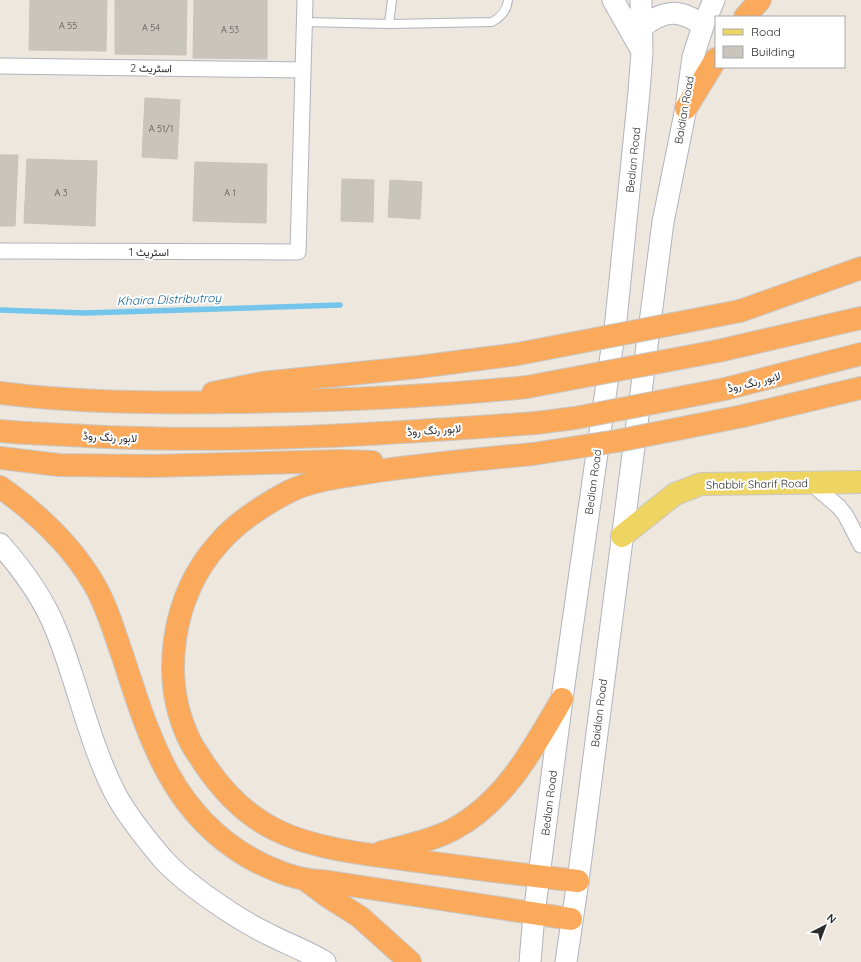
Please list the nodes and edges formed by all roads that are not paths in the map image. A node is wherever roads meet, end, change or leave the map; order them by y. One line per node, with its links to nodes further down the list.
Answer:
1 (305, 0): 9 (street)
2 (392, 0): 10 (lane)
3 (508, 0): 10 (lane)
4 (613, 0): 13 (main road)
5 (641, 0): 12 (main road, Bedian Road)
6 (714, 0): 11 (main road, Baidian Road)
7 (760, 0): 8 (highway)
8 (746, 16)
9 (305, 22): 10 (lane); 16 (street)
10 (389, 24)
11 (703, 26): 12 (main road); 17 (main road, Baidian Road)
12 (642, 27): 13 (main road, Bedian Road)
13 (642, 52): 34 (main road, Bedian Road)
14 (715, 61): 17 (highway)
15 (0, 66): 16 (street, اسٹریٹ 2)
16 (303, 70): 18 (street, اسٹریٹ 1)
17 (686, 108): 31 (main road, Baidian Road)
18 (0, 251)
19 (861, 268): 24 (highway, bridge)
20 (861, 318): 24 (highway, bridge)
21 (861, 354): 25 (highway, لاہور رنگ روڈ, bridge)
22 (861, 388): 27 (highway, bridge)
23 (0, 393): 24 (highway)
24 (161, 403)
25 (0, 431)
26 (0, 458): 27 (highway)
27 (425, 464): 35 (highway)
28 (811, 483): 29 (main road, Shabbir Sharif Road); 31 (main road, Shabbir Sharif Road); 33 (street)
29 (859, 483)
30 (0, 488): 37 (highway)
31 (622, 536): 38 (main road, Baidian Road)
32 (0, 544): 41 (main road)
33 (861, 546)
34 (562, 699): 35 (highway); 36 (main road, Bedian Road)
35 (371, 855): 36 (highway)
36 (540, 877): 38 (highway); 39 (main road, Bedian Road)
37 (307, 881): 39 (highway); 42 (highway)
38 (578, 881): 40 (main road, Baidian Road)
39 (534, 914): 40 (highway); 43 (main road, Bedian Road)
40 (571, 919): 44 (main road, Baidian Road)
41 (317, 960)
42 (410, 962)
43 (530, 962)
44 (566, 962)

